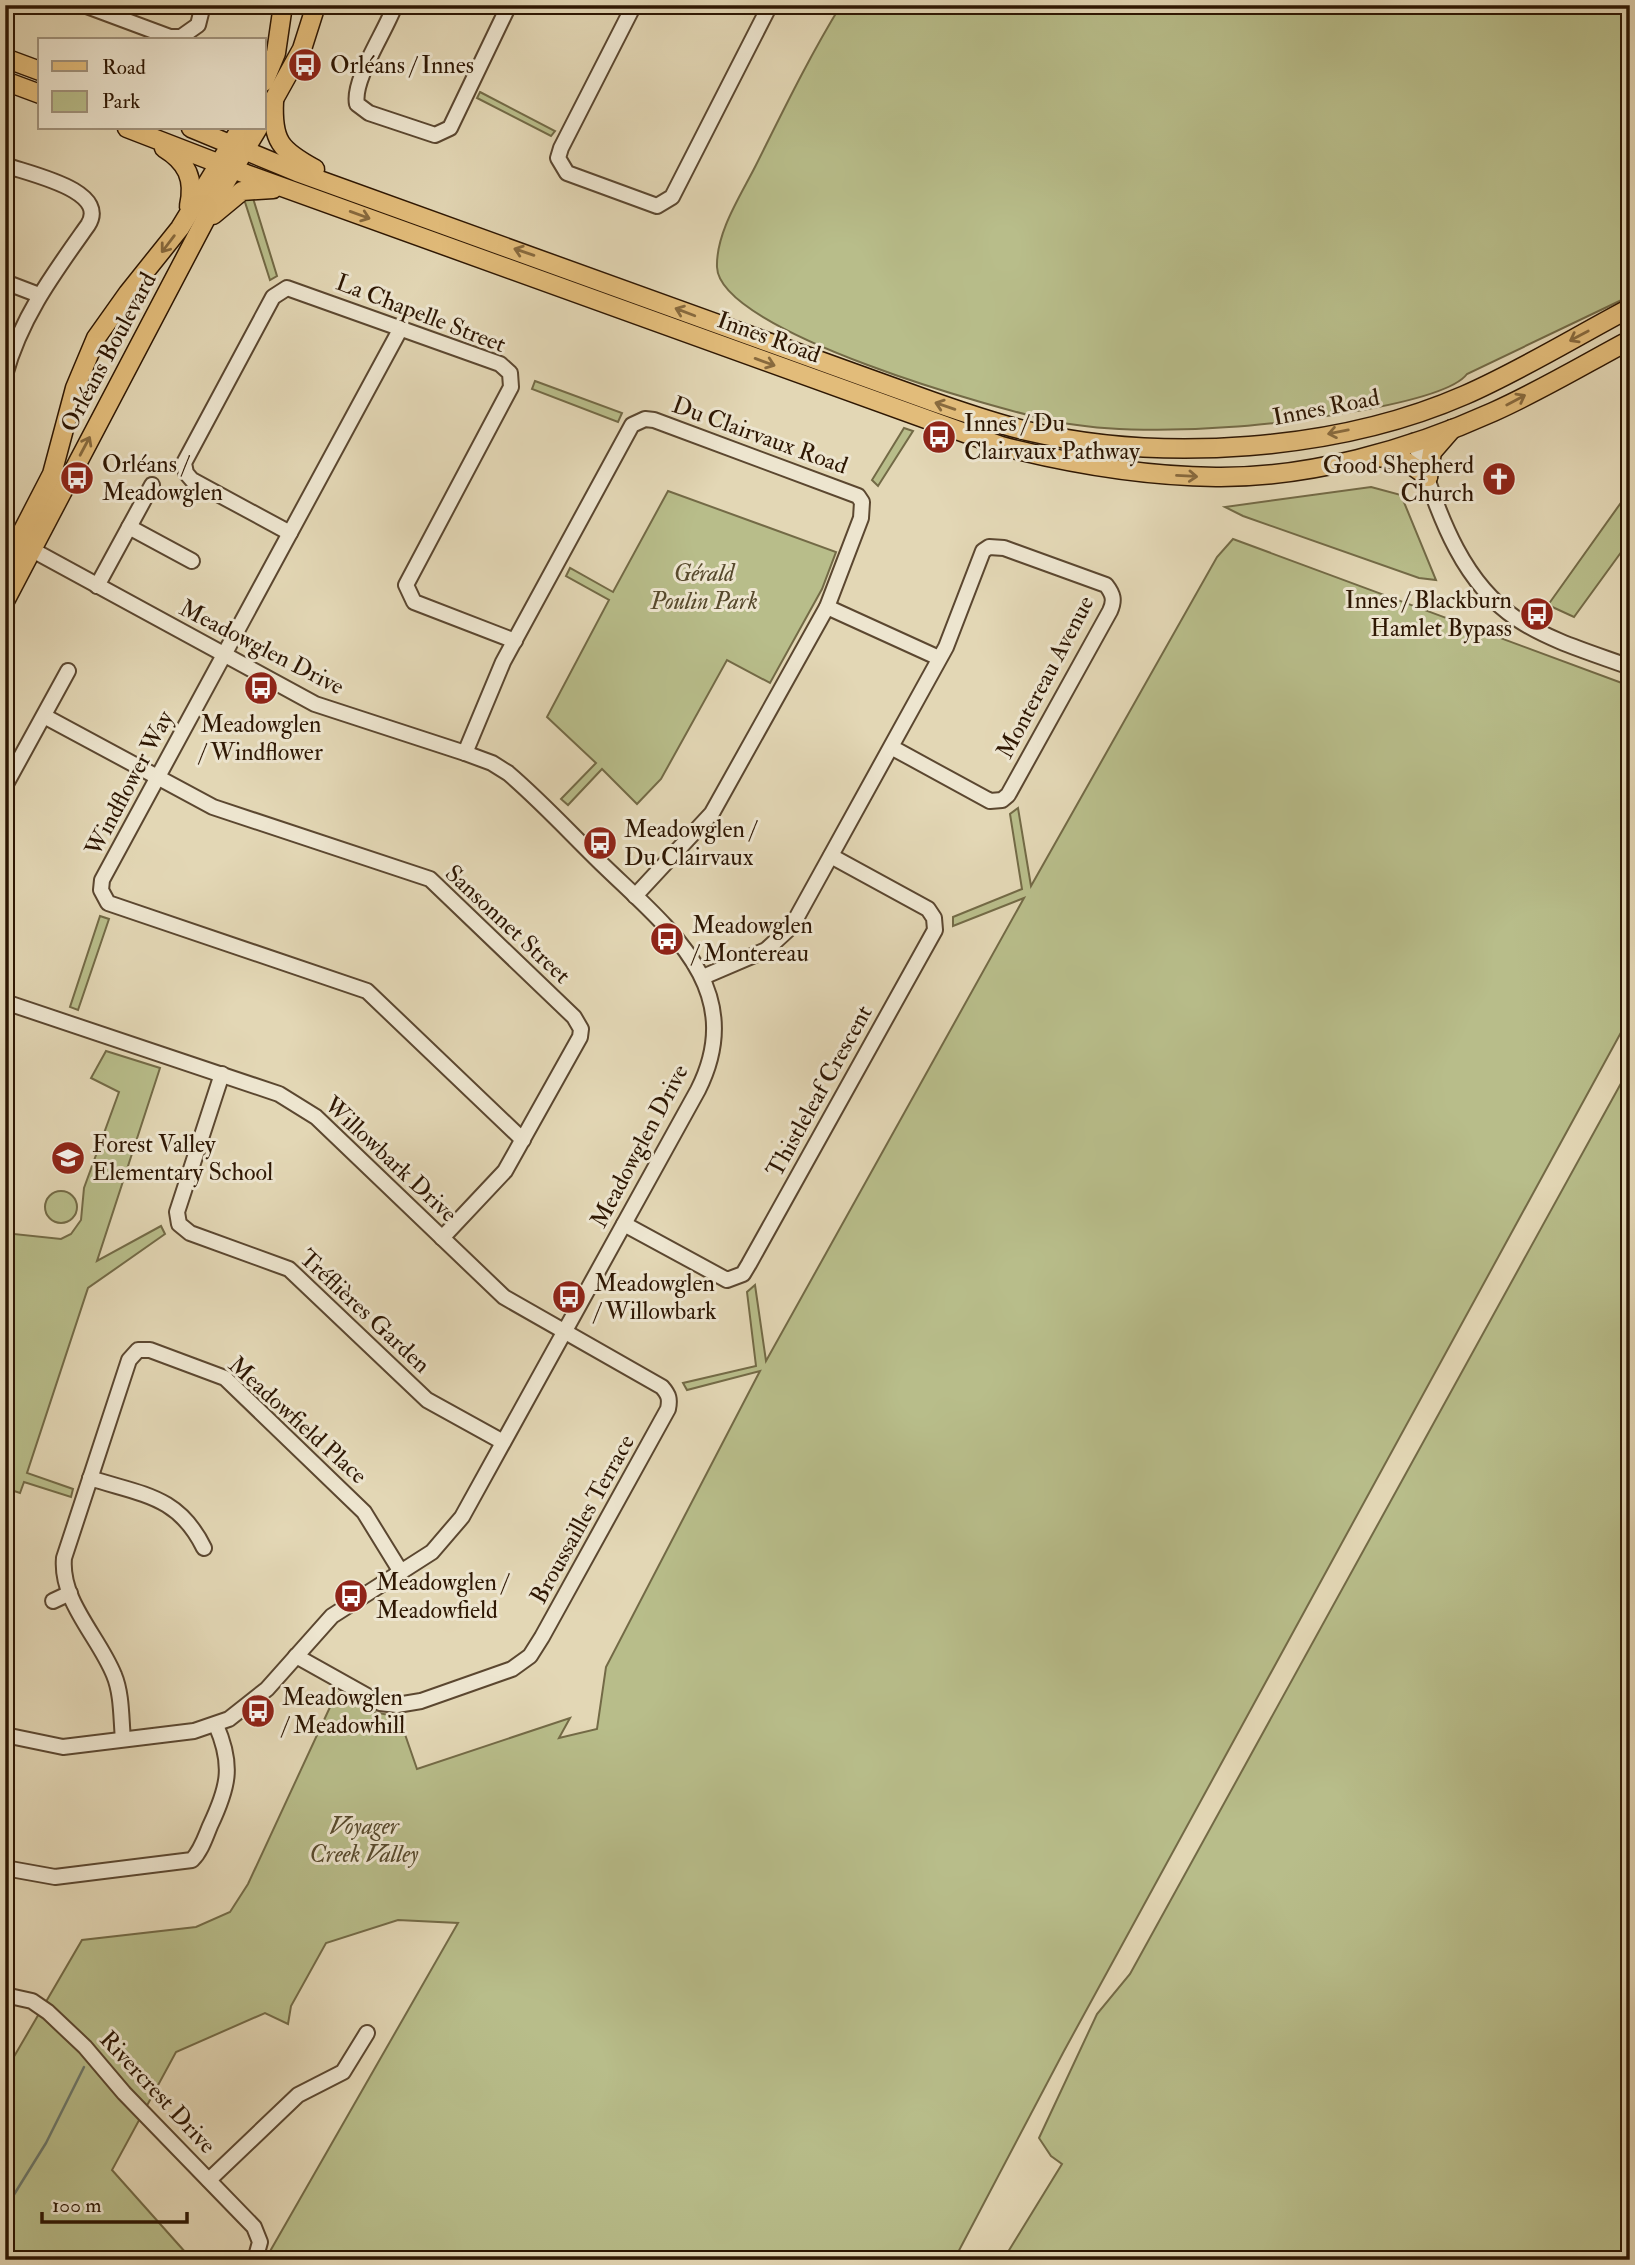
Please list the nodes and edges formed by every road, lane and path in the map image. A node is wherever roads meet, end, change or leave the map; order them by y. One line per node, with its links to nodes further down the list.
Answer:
1 (84, 5): 2 (street)
2 (203, 5)
3 (283, 5): 11 (main road)
4 (316, 5): 14 (main road)
5 (395, 5): 6 (street)
6 (509, 5)
7 (634, 5): 8 (street)
8 (770, 5)
9 (5, 58): 10 (main road)
10 (38, 70)
11 (266, 76)
12 (5, 81): 13 (main road)
13 (38, 93)
14 (269, 108): 24 (main road)
15 (129, 130): 25 (main road)
16 (130, 130): 22 (main road, Innes Road)
17 (196, 130): 20 (main road, Innes Road)
18 (241, 130): 20 (main road, Orléans Boulevard)
19 (256, 130): 20 (main road, Orléans Boulevard)
20 (238, 148): 22 (main road, Orléans Boulevard); 24 (main road, Innes Road)
21 (5, 165): 28 (street)
22 (226, 166): 23 (main road, Innes Road); 25 (main road, Orléans Boulevard); 26 (main road, Orléans Boulevard)
23 (296, 192): 26 (main road); 36 (main road, Innes Road, one-way to 36)
24 (368, 197): 33 (main road, Innes Road, one-way to 24)
25 (187, 217): 41 (main road, Orléans Boulevard, one-way to 41)
26 (204, 226): 41 (main road, Orléans Boulevard, one-way to 26)
27 (5, 282): 28 (street)
28 (39, 295): 32 (street)
29 (1630, 308): 33 (main road, one-way to 33)
30 (401, 328): 40 (street, Windflower Way); 40 (street, La Chapelle Street); 47 (street, La Chapelle Street)
31 (1630, 340): 34 (main road, one-way to 31)
32 (5, 375)
33 (1404, 416): 35 (main road, Innes Road)
34 (1453, 427): 35 (main road); 37 (main road)
35 (1414, 441): 36 (main road, Innes Road); 37 (street, Innes Road)
36 (1368, 456): 37 (main road)
37 (1427, 477): 50 (street, Innes Road)
38 (152, 485): 39 (street)
39 (129, 527): 42 (street); 44 (street)
40 (290, 533): 48 (street, Windflower Way)
41 (18, 543): 43 (main road, Orléans Boulevard); 44 (street, Meadowglen Drive); 45 (main road, Orléans Boulevard)
42 (192, 561)
43 (5, 565)
44 (97, 586): 48 (street, Meadowglen Drive)
45 (5, 601)
46 (827, 607): 47 (street, Du Clairvaux Road); 49 (street); 58 (street, Du Clairvaux Road)
47 (515, 641): 54 (street, Du Clairvaux Road)
48 (224, 655): 54 (street, Meadowglen Drive); 55 (street, Windflower Way)
49 (939, 658): 53 (street, Montereau Avenue); 53 (street, Montereau Avenue)
50 (1630, 667)
51 (68, 671): 52 (street)
52 (44, 716): 55 (street, Sansonnet Street); 56 (street)
53 (891, 747): 57 (street, Montereau Avenue)
54 (465, 753): 58 (street, Meadowglen Drive)
55 (158, 776): 62 (street, Sansonnet Street); 62 (street, Windflower Way)
56 (5, 786)
57 (831, 856): 59 (street, Montereau Avenue); 63 (street, Thistleleaf Crescent)
58 (635, 896): 59 (street, Meadowglen Drive)
59 (703, 977): 63 (street, Meadowglen Drive)
60 (5, 1002): 61 (street, Willowbark Drive)
61 (222, 1074): 64 (street, Willowbark Drive); 66 (street, Tréflières Garden)
62 (523, 1140): 64 (street, Sansonnet Street)
63 (624, 1224): 65 (street, Meadowglen Drive)
64 (442, 1238): 65 (street, Willowbark Drive)
65 (564, 1332): 66 (street, Meadowglen Drive); 72 (street, Broussailles Terrace)
66 (503, 1442): 69 (street, Meadowglen Drive)
67 (90, 1478): 68 (street); 69 (street, Meadowfield Place); 70 (street, Meadowfield Place)
68 (204, 1548)
69 (401, 1572): 72 (street, Meadowglen Drive)
70 (69, 1593): 71 (street); 75 (street, Meadowfield Place)
71 (53, 1601)
72 (296, 1656): 73 (street, Meadowglen Drive)
73 (216, 1725): 75 (street, Meadowglen Drive); 76 (street)
74 (5, 1735): 75 (street, Meadowglen Drive)
75 (123, 1739)
76 (5, 1868)
77 (5, 1995): 79 (street, Rivercrest Drive)
78 (367, 2033): 79 (street)
79 (209, 2180): 80 (street, Rivercrest Drive)
80 (255, 2260)

